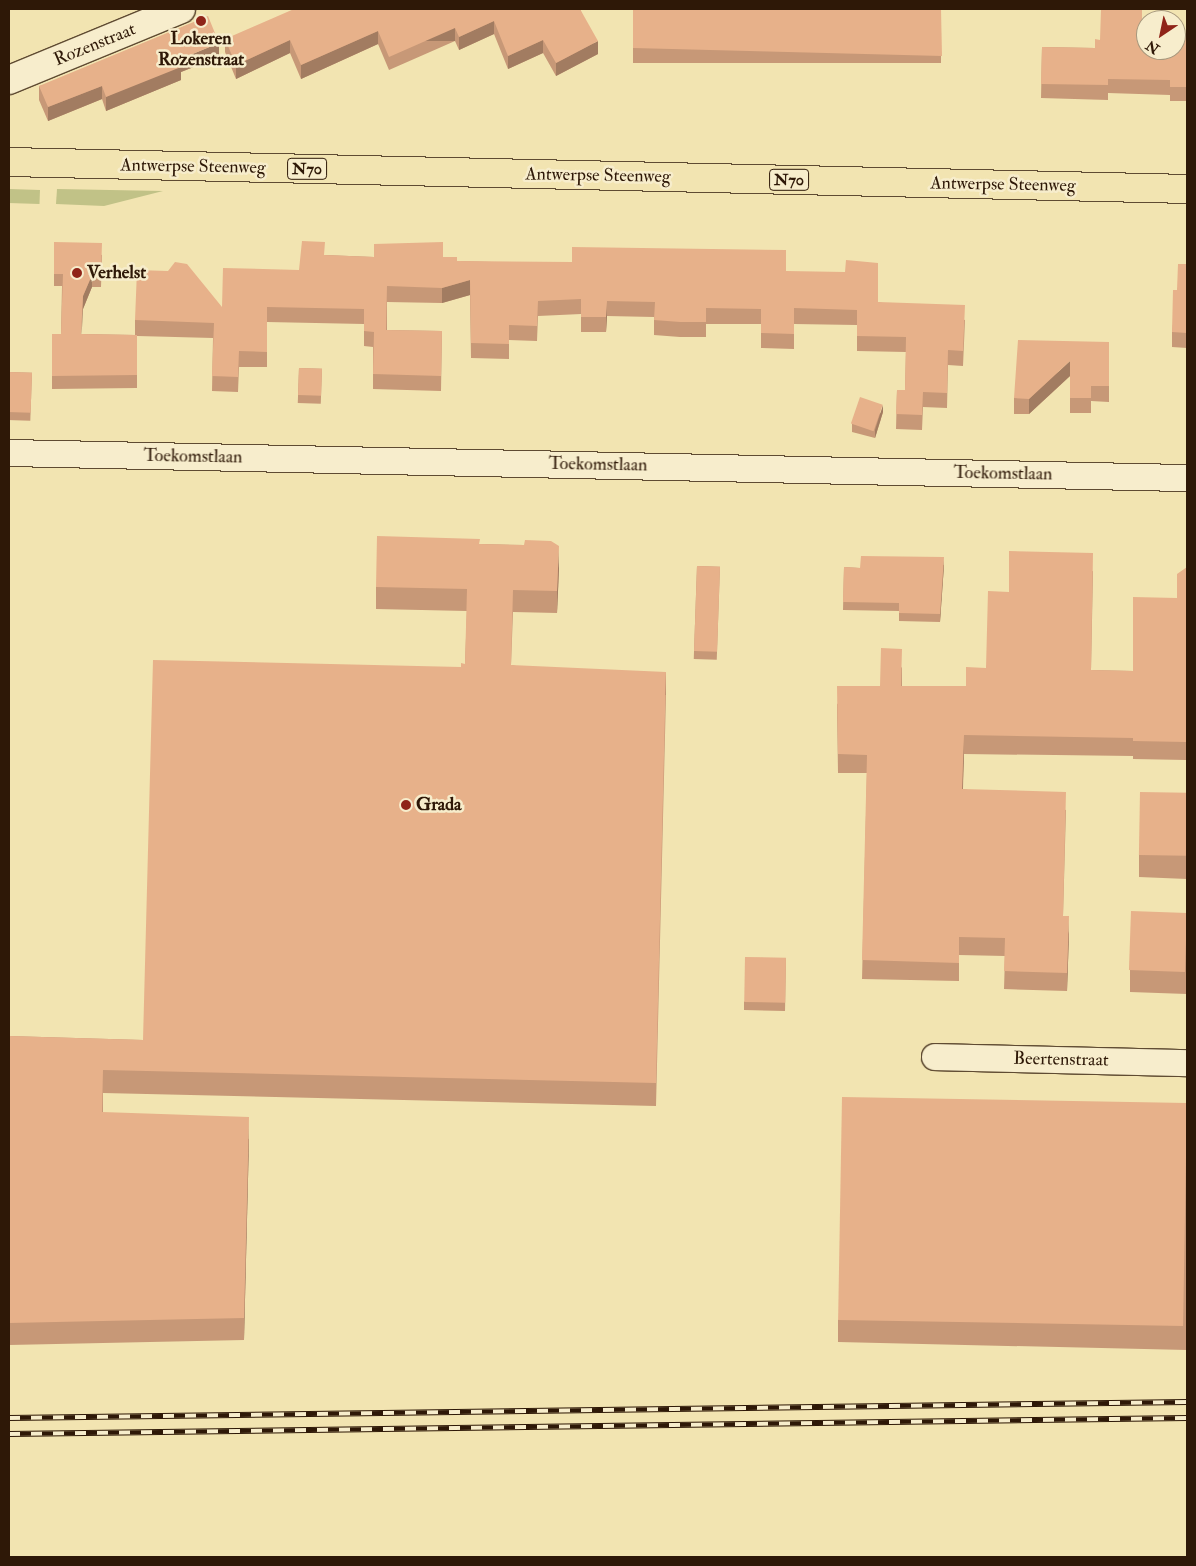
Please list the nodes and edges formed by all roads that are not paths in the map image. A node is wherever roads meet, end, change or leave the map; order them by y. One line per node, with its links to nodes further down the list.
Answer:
1 (181, 9): 2 (street, Rozenstraat)
2 (9, 80)
3 (9, 162): 4 (main road, Antwerpse Steenweg / N70)
4 (1187, 189)
5 (9, 453): 6 (street, Toekomstlaan)
6 (1187, 478)
7 (935, 1056): 8 (street, Beertenstraat)
8 (1187, 1063)

